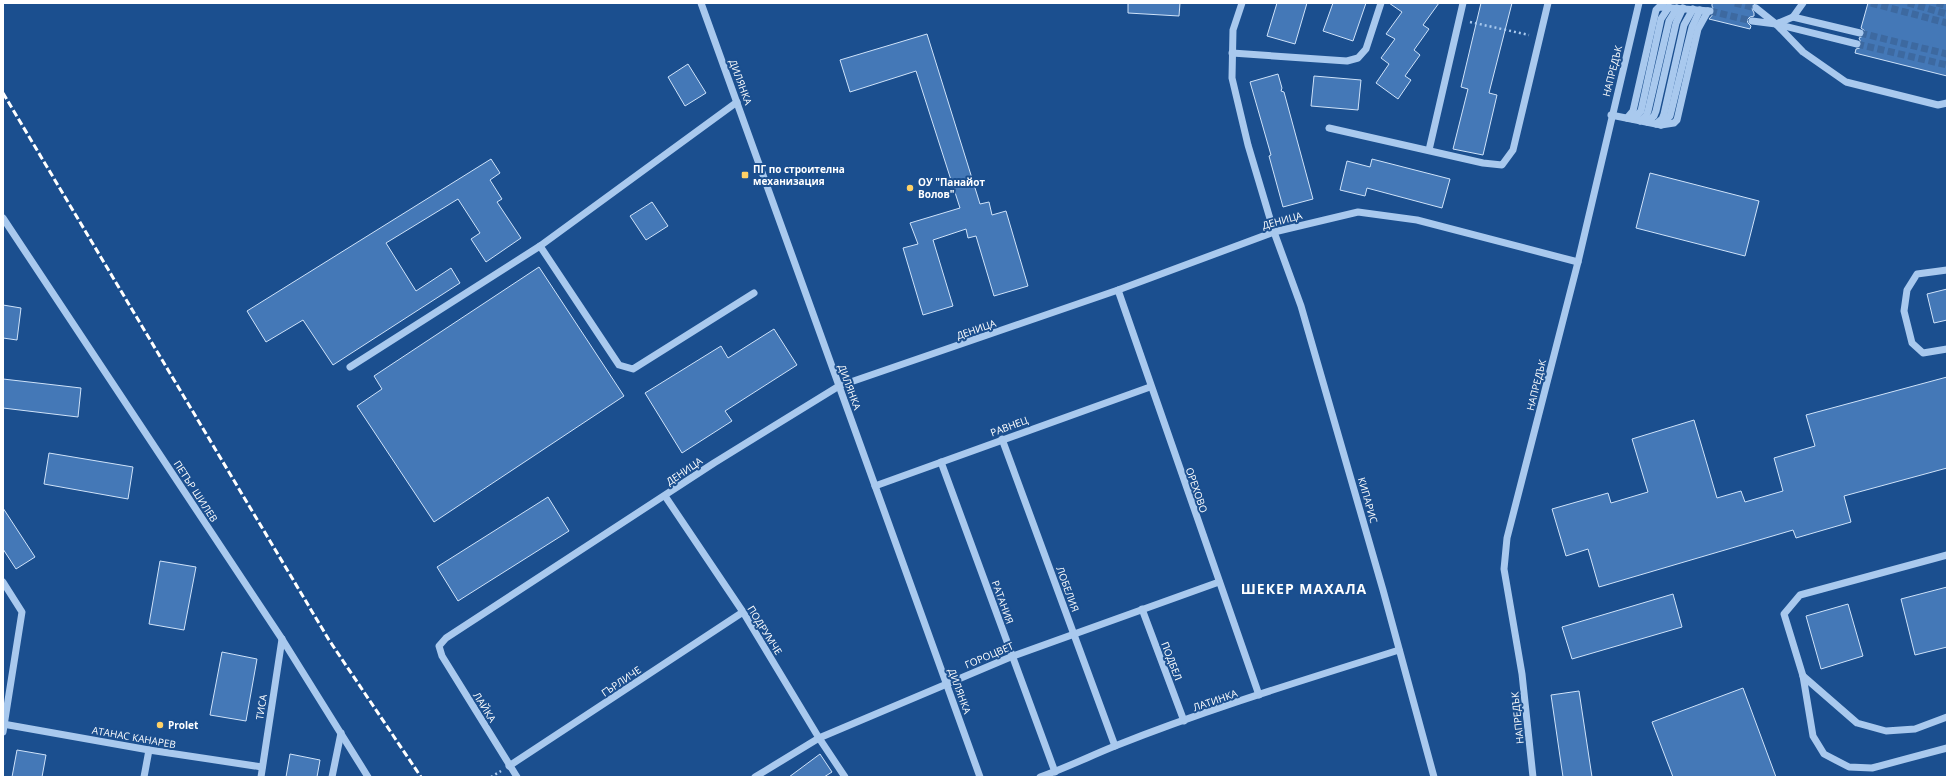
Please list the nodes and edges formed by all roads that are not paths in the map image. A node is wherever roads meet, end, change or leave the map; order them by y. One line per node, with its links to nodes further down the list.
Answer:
1 (701, 3): 17 (street, ДИЛЯНКА)
2 (1242, 3): 16 (street, КИПАРИС)
3 (1381, 3): 16 (street)
4 (1463, 3): 23 (street)
5 (1548, 3): 23 (street)
6 (1639, 3): 19 (street, НАПРЕДЪК)
7 (1803, 3): 11 (street)
8 (1680, 8): 10 (street); 20 (street); 20 (street)
9 (1756, 8): 13 (street)
10 (1703, 10): 21 (street); 21 (street)
11 (1793, 17): 13 (street); 14 (street)
12 (1752, 22): 13 (street)
13 (1776, 24): 15 (street); 18 (street)
14 (1860, 32)
15 (1857, 44)
16 (1232, 53): 25 (street, КИПАРИС)
17 (737, 102): 26 (street); 33 (street, ДИЛЯНКА)
18 (1947, 103)
19 (1611, 115): 20 (street); 27 (street, НАПРЕДЪК)
20 (1637, 120): 21 (street)
21 (1659, 125)
22 (1329, 128): 23 (street)
23 (1429, 150)
24 (3, 218): 45 (street, ПЕТЪР ШИЛЕВ)
25 (1274, 232): 27 (street, ДЕНИЦА); 29 (street, ДЕНИЦА); 47 (street, КИПАРИС)
26 (540, 246): 30 (street); 32 (street)
27 (1578, 262): 73 (street, НАПРЕДЪК)
28 (1947, 270): 31 (street)
29 (1118, 290): 33 (street, ДЕНИЦА); 34 (street, ОРЕХОВО)
30 (754, 294)
31 (1947, 349)
32 (350, 367)
33 (839, 386): 37 (street, ДИЛЯНКА); 38 (street, ДЕНИЦА)
34 (1150, 387): 35 (street, РАВНЕЦ); 41 (street, ОРЕХОВО)
35 (1002, 439): 36 (street, РАВНЕЦ); 44 (street, ЛОБЕЛИЯ)
36 (941, 462): 37 (street, РАВНЕЦ); 48 (street, РАТАНИЯ)
37 (875, 486): 50 (street, ДИЛЯНКА)
38 (665, 496): 43 (street, ПОДРУМЧЕ); 46 (street, ДЕНИЦА)
39 (1947, 555): 49 (street)
40 (3, 582): 54 (street)
41 (1219, 582): 42 (street, ГОРОЦВЕТ); 51 (street, ОРЕХОВО)
42 (1142, 609): 44 (street, ГОРОЦВЕТ); 53 (street, ПОДБЕЛ)
43 (743, 612): 56 (street, ПОДРУМЧЕ); 60 (street, ГЪРЛИЧЕ)
44 (1075, 635): 48 (street, ГОРОЦВЕТ); 57 (street, ЛОБЕЛИЯ)
45 (282, 639): 55 (street, ПЕТЪР ШИЛЕВ); 61 (street, ТИСА)
46 (439, 646): 60 (street, ЛАЙКА)
47 (1399, 650): 51 (street, ЛАТИНКА); 72 (street, КИПАРИС)
48 (1013, 656): 50 (street, ГОРОЦВЕТ); 62 (street, РАТАНИЯ)
49 (1803, 676): 52 (street); 58 (street)
50 (947, 684): 56 (street, ГОРОЦВЕТ); 70 (street, ДИЛЯНКА)
51 (1258, 695): 53 (street, ЛАТИНКА)
52 (1947, 717)
53 (1184, 721): 57 (street, ЛАТИНКА)
54 (3, 727): 59 (street, АТАНАС КАНАРЕВ)
55 (340, 733): 65 (street); 66 (street, ПЕТЪР ШИЛЕВ)
56 (819, 738): 68 (street, ГОРОЦВЕТ); 69 (street, ПОДРУМЧЕ)
57 (1115, 746): 62 (street, ЛАТИНКА)
58 (1947, 748)
59 (149, 750): 61 (street, АТАНАС КАНАРЕВ); 63 (street)
60 (510, 766): 67 (street, ЛАЙКА)
61 (262, 767): 64 (street, ТИСА)
62 (1055, 772): 71 (street, ЛАТИНКА)
63 (144, 777)
64 (261, 777)
65 (332, 777)
66 (368, 777)
67 (517, 777)
68 (754, 777)
69 (846, 777)
70 (980, 777)
71 (1040, 777)
72 (1434, 777)
73 (1533, 777)

